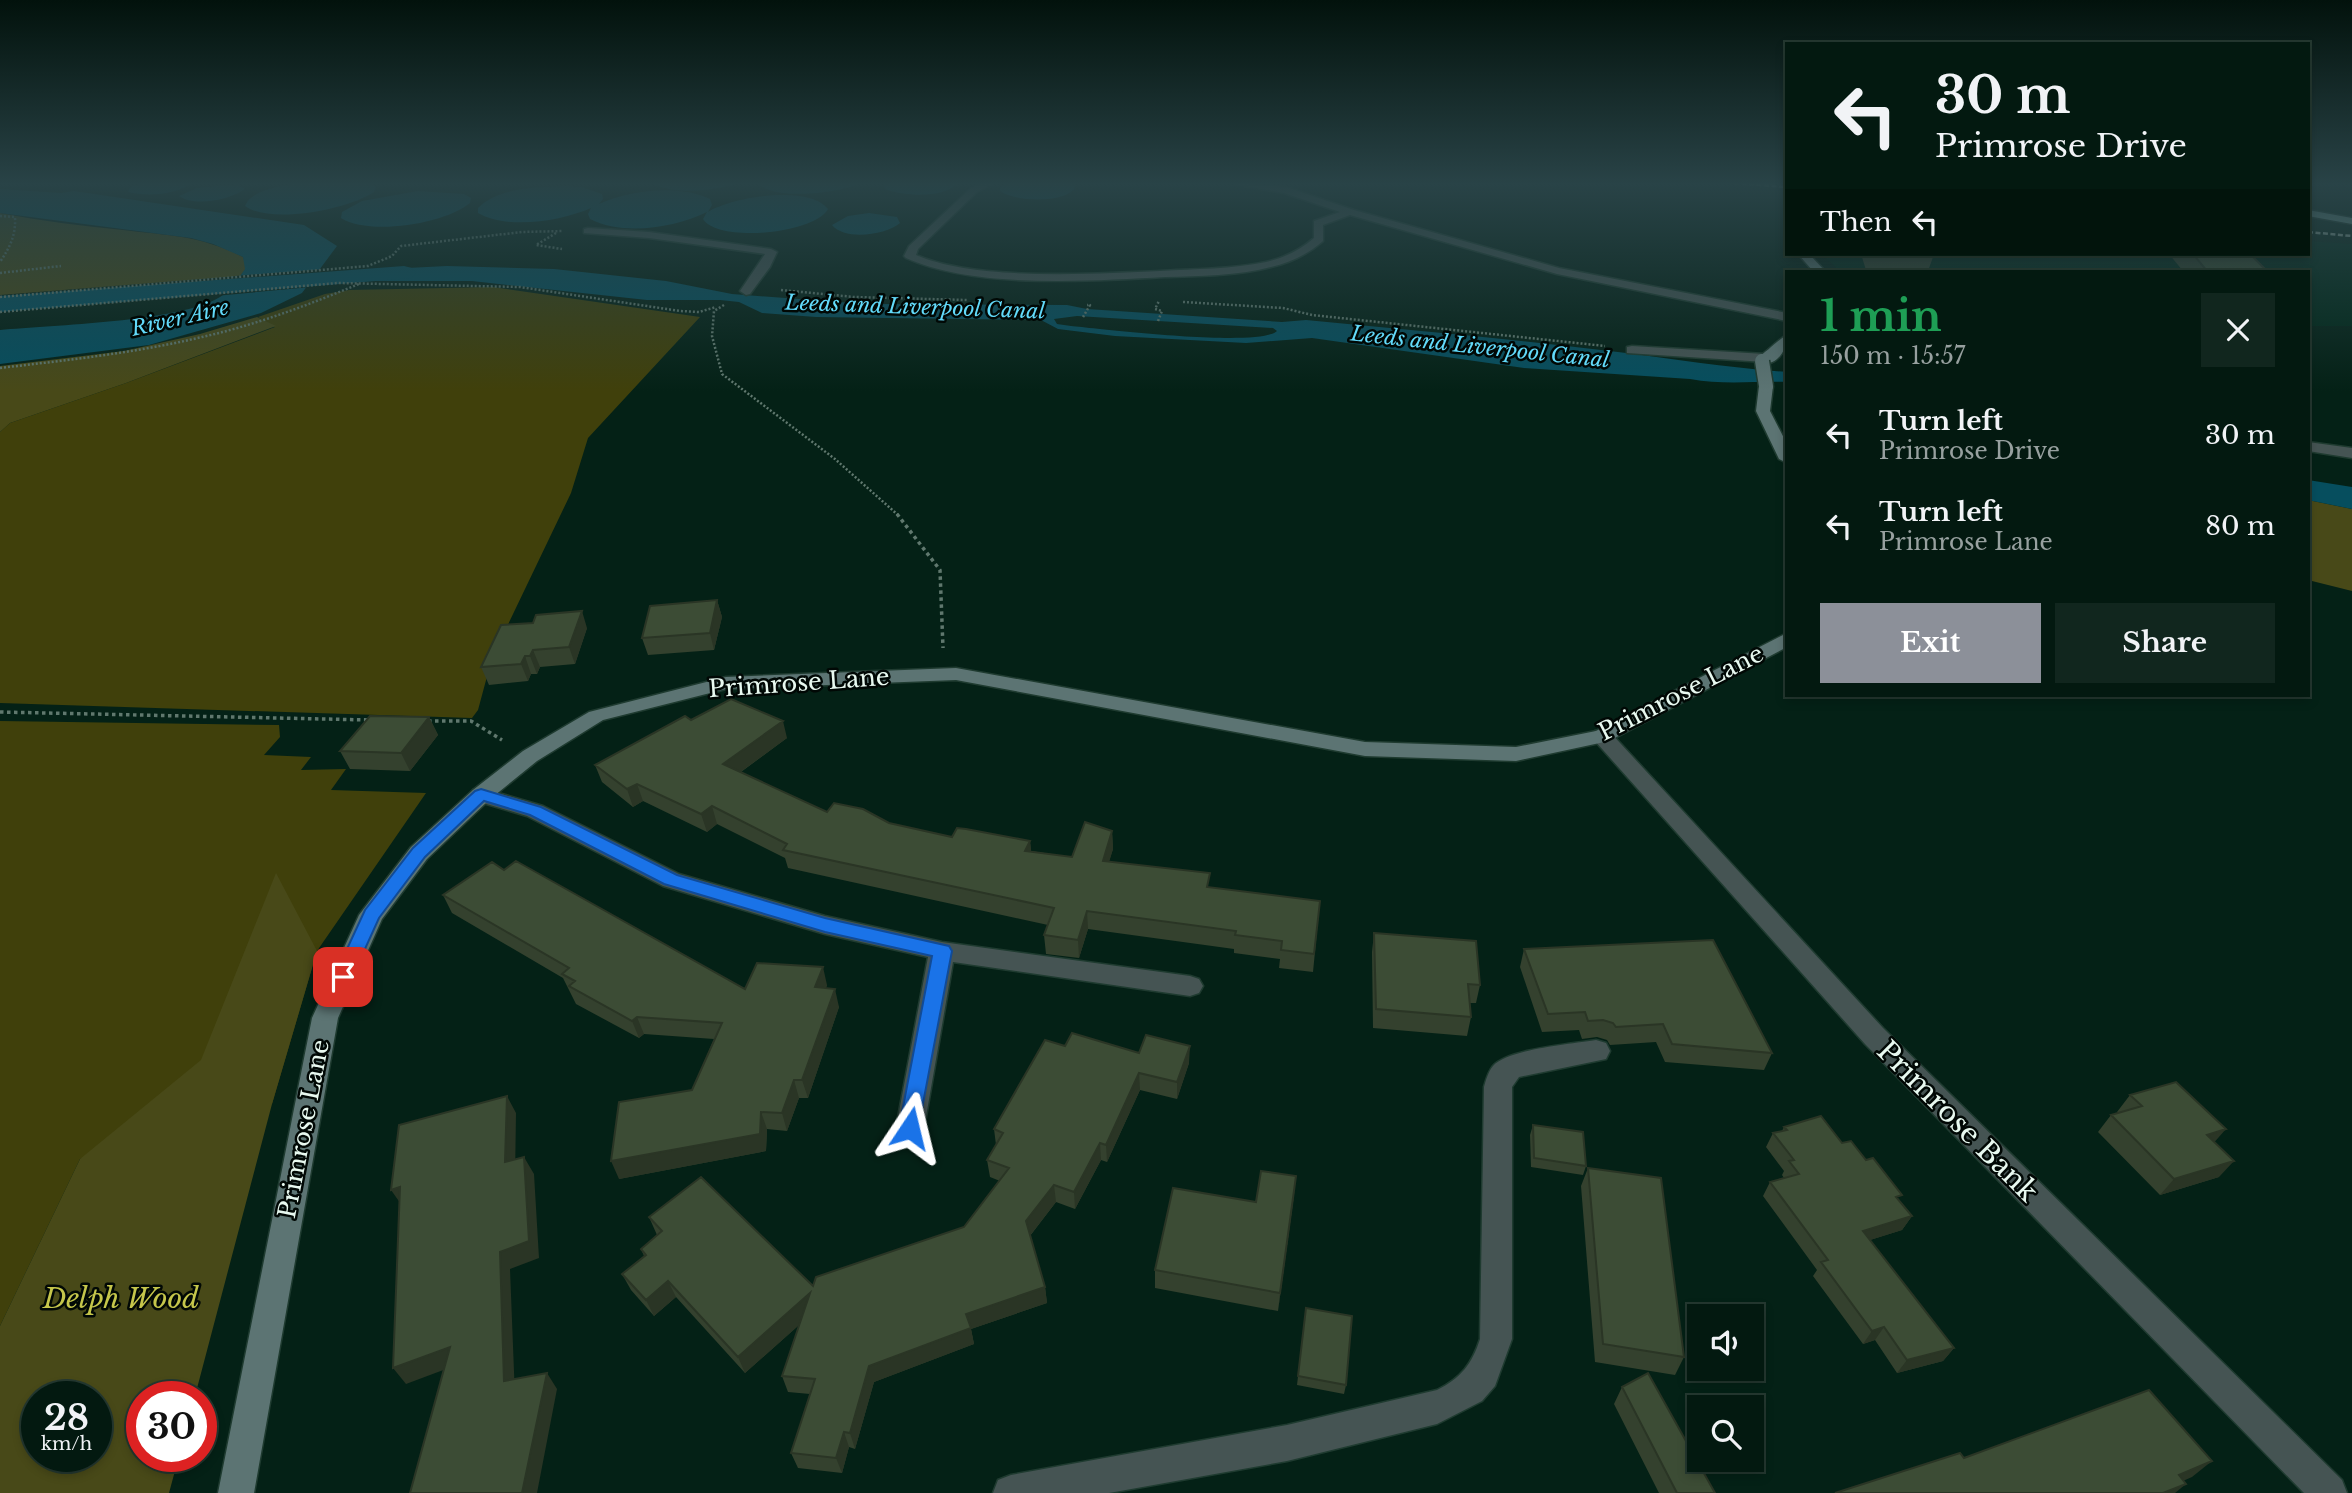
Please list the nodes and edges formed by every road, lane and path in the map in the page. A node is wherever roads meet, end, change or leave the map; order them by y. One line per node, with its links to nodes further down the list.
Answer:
1 (396, 252): 12 (path)
2 (769, 252): 11 (street)
3 (912, 252): 4 (street)
4 (1303, 252)
5 (1489, 252): 23 (street)
6 (1805, 256): 8 (street)
7 (61, 267): 9 (path)
8 (1818, 270)
9 (0, 273)
10 (360, 283): 21 (path); 28 (path); 33 (path)
11 (746, 291): 15 (path)
12 (0, 297)
13 (1085, 299): 14 (path)
14 (1097, 299)
15 (977, 300)
16 (1147, 301): 17 (path)
17 (1159, 301): 18 (path); 24 (path)
18 (1170, 301)
19 (1180, 302): 26 (path)
20 (1088, 308): 22 (path)
21 (0, 312)
22 (1083, 317)
23 (1785, 317)
24 (1158, 321)
25 (1785, 341): 27 (street)
26 (1632, 350): 27 (street)
27 (1773, 356): 31 (street, bridge)
28 (0, 368)
29 (2310, 446): 30 (street)
30 (2352, 453)
31 (1785, 455)
32 (1785, 640): 37 (street, Primrose Lane)
33 (956, 674): 37 (street, Primrose Lane); 38 (street, Primrose Lane)
34 (0, 712): 35 (path)
35 (375, 720)
36 (416, 720): 38 (path)
37 (1602, 736): 46 (street, Primrose Bank)
38 (530, 756): 39 (street, Primrose Lane)
39 (481, 795): 40 (street); 44 (street, Primrose Lane)
40 (942, 951): 41 (street); 43 (street)
41 (1190, 986)
42 (1596, 1051): 45 (street)
43 (910, 1128)
44 (236, 1493)
45 (1011, 1493)
46 (2329, 1493)

